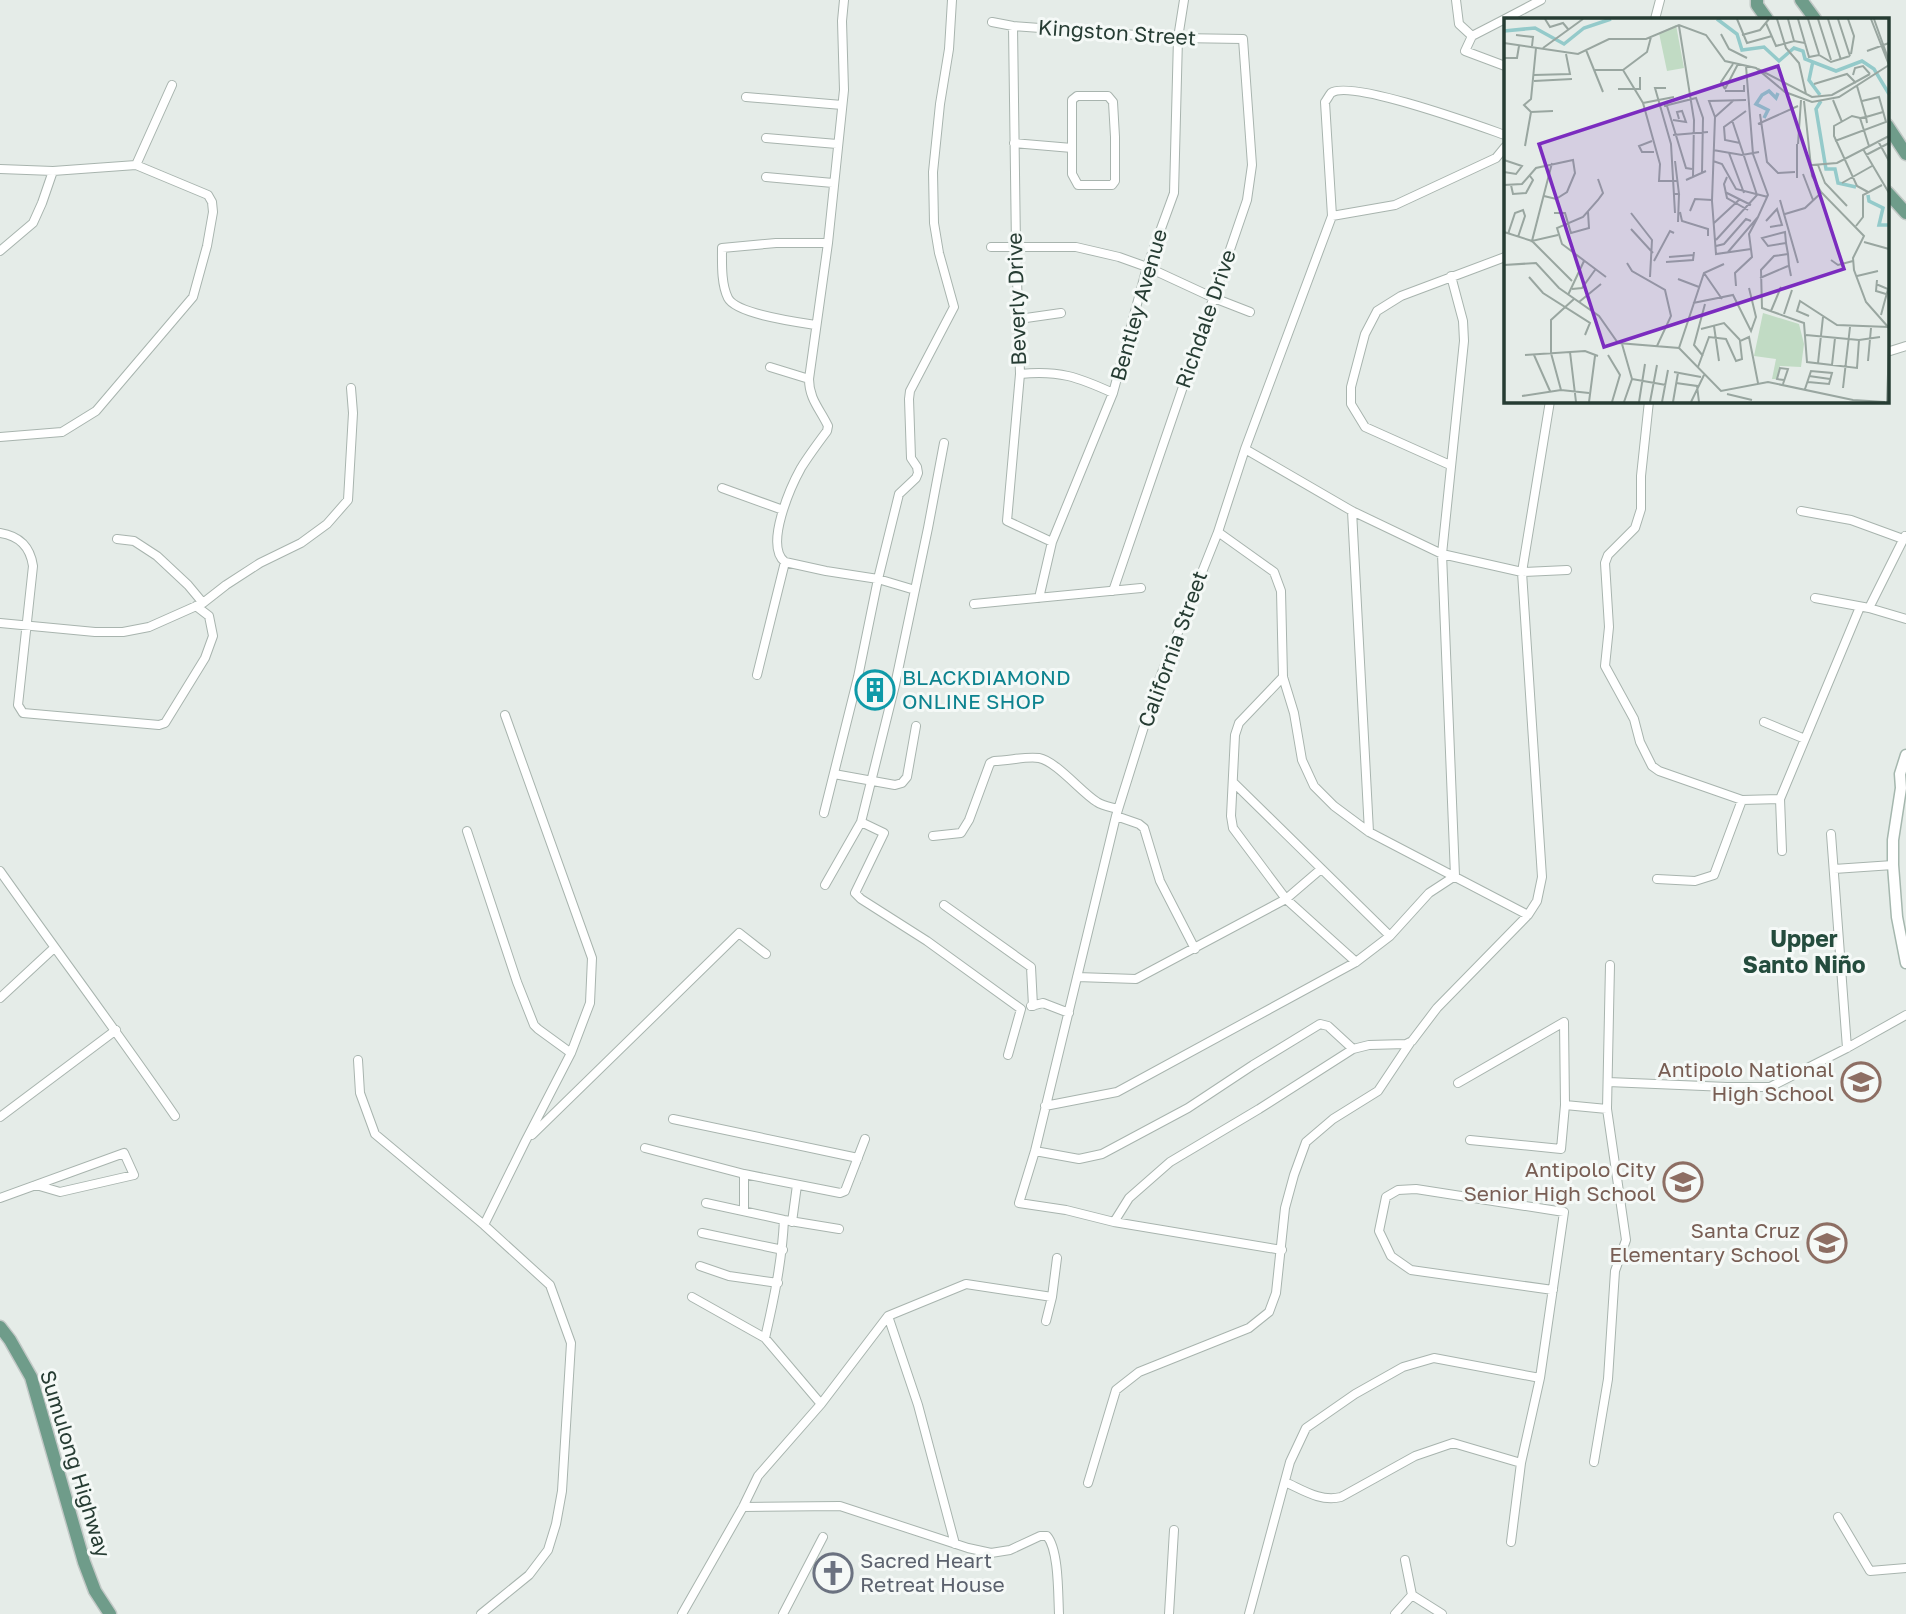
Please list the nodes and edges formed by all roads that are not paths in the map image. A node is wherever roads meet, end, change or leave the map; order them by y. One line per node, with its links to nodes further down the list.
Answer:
1 (844, 0): 22 (street)
2 (952, 0): 77 (street)
3 (1185, 0): 17 (street, Bentley Avenue)
4 (1456, 0): 16 (street)
5 (1541, 0): 9 (street)
6 (1660, 0): 10 (street)
7 (1757, 0): 11 (main road)
8 (1801, 0): 12 (main road)
9 (1507, 18)
10 (1655, 18)
11 (1766, 18)
12 (1814, 18)
13 (1504, 20): 16 (street)
14 (992, 22): 15 (street, Kingston Street)
15 (1013, 26): 17 (street, Kingston Street); 26 (street, Beverly Drive)
16 (1472, 36): 19 (street)
17 (1178, 38): 18 (street, Kingston Street); 44 (street, Bentley Avenue)
18 (1243, 39): 46 (street, Richdale Drive)
19 (1504, 66)
20 (172, 85): 31 (street)
21 (746, 97): 22 (street)
22 (842, 105): 27 (street)
23 (1888, 127): 30 (main road)
24 (1504, 135): 38 (street, California Street)
25 (766, 138): 27 (street)
26 (1014, 143): 28 (street); 41 (street, Beverly Drive)
27 (837, 144): 35 (street)
28 (1072, 148): 28 (street)
29 (1504, 148): 38 (street)
30 (1906, 154)
31 (136, 165): 33 (street); 60 (street)
32 (0, 169): 33 (street)
33 (53, 171): 42 (street)
34 (766, 177): 35 (street)
35 (834, 183): 39 (street)
36 (1888, 193): 37 (main road)
37 (1906, 213)
38 (1332, 216): 62 (street, California Street)
39 (828, 243): 50 (street); 50 (street)
40 (991, 247): 41 (street)
41 (1016, 247): 44 (street); 49 (street, Beverly Drive)
42 (0, 251)
43 (1504, 257): 45 (street)
44 (1147, 267): 46 (street); 57 (street, Bentley Avenue)
45 (1451, 276): 63 (street); 63 (street)
46 (1214, 298): 47 (street); 80 (street, Richdale Drive)
47 (1250, 312)
48 (1061, 313): 49 (street)
49 (1019, 318): 54 (street, Beverly Drive)
50 (816, 326): 55 (street)
51 (1906, 346): 52 (street)
52 (1888, 352)
53 (770, 368): 55 (street)
54 (1020, 374): 57 (street); 72 (street, Beverly Drive)
55 (808, 379): 65 (street)
56 (351, 388): 84 (street)
57 (1113, 393): 72 (street, Bentley Avenue)
58 (1550, 402): 76 (street)
59 (1649, 402): 103 (street)
60 (0, 437)
61 (944, 443): 79 (street)
62 (1245, 449): 66 (street); 68 (street, California Street)
63 (1450, 465): 73 (street)
64 (722, 488): 65 (street)
65 (783, 510): 74 (street)
66 (1352, 511): 73 (street); 108 (street)
67 (1801, 511): 70 (street)
68 (1218, 531): 91 (street); 105 (street, California Street)
69 (0, 533): 88 (street)
70 (1905, 537): 85 (street)
71 (117, 540): 84 (street)
72 (1052, 542): 81 (street, Bentley Avenue)
73 (1442, 554): 76 (street); 116 (street)
74 (785, 562): 77 (street); 89 (street)
75 (1567, 570): 76 (street)
76 (1522, 572): 121 (street)
77 (878, 579): 79 (street); 90 (street)
78 (1140, 588): 80 (street)
79 (915, 590): 92 (street)
80 (1113, 591): 81 (street)
81 (1039, 598): 83 (street)
82 (1815, 598): 85 (street)
83 (974, 604)
84 (199, 605): 88 (street); 88 (street)
85 (1864, 608): 86 (street); 96 (street)
86 (1906, 619)
87 (0, 622): 88 (street)
88 (27, 625)
89 (757, 675)
90 (858, 677): 92 (street); 98 (street)
91 (1283, 677): 100 (street); 108 (street)
92 (895, 685): 99 (street)
93 (505, 715): 139 (street)
94 (1764, 722): 96 (street)
95 (916, 726): 99 (street)
96 (1805, 739): 102 (street)
97 (1906, 755): 101 (main road)
98 (834, 774): 99 (street); 104 (street)
99 (873, 781): 106 (street)
100 (1234, 783): 113 (street); 119 (street)
101 (1904, 785): 112 (main road)
102 (1780, 799): 103 (street); 111 (street)
103 (1742, 800): 117 (street)
104 (824, 813)
105 (1117, 813): 110 (street); 124 (street); 129 (street, California Street)
106 (861, 821): 118 (street); 132 (street)
107 (467, 831): 139 (street)
108 (1369, 832): 116 (street)
109 (1831, 834): 114 (street)
110 (933, 836)
111 (1782, 851)
112 (1893, 865): 114 (street); 127 (main road)
113 (1321, 869): 119 (street); 122 (street)
114 (1834, 869): 137 (street)
115 (0, 871): 123 (street)
116 (1455, 876): 121 (street); 122 (street)
117 (1657, 879)
118 (825, 885)
119 (1286, 899): 124 (street); 126 (street)
120 (944, 905): 131 (street)
121 (1528, 915): 136 (street)
122 (1390, 936): 126 (street)
123 (54, 948): 130 (street); 135 (street)
124 (1195, 949): 129 (street)
125 (766, 954): 152 (street)
126 (1356, 962): 145 (street)
127 (1906, 963)
128 (1610, 965): 142 (street)
129 (1077, 977): 133 (street, California Street)
130 (0, 998)
131 (1033, 1006): 132 (street); 133 (street)
132 (1021, 1009): 140 (street)
133 (1069, 1013): 145 (street, California Street)
134 (1906, 1014): 137 (street)
135 (116, 1030): 147 (street); 148 (street)
136 (1412, 1041): 138 (street); 168 (street)
137 (1847, 1048): 142 (street)
138 (1353, 1049): 154 (street); 163 (street)
139 (571, 1053): 152 (street)
140 (1008, 1055)
141 (358, 1060): 164 (street)
142 (1608, 1082): 146 (street)
143 (1458, 1083): 144 (street)
144 (1565, 1105): 146 (street); 151 (street)
145 (1045, 1106): 154 (street, California Street)
146 (1606, 1109): 181 (street)
147 (175, 1116)
148 (0, 1117)
149 (673, 1119): 155 (street)
150 (865, 1139): 155 (street)
151 (1470, 1140)
152 (524, 1142): 164 (street)
153 (645, 1148): 156 (street)
154 (1035, 1152): 163 (street, California Street)
155 (858, 1158): 158 (street)
156 (744, 1174): 158 (street); 161 (street)
157 (36, 1185): 157 (street); 159 (street)
158 (797, 1185): 162 (street)
159 (0, 1198)
160 (706, 1203): 161 (street)
161 (744, 1211): 162 (street)
162 (788, 1221): 165 (street); 167 (street)
163 (1114, 1222): 168 (street)
164 (484, 1225): 195 (street)
165 (839, 1229)
166 (702, 1233): 167 (street)
167 (783, 1250): 171 (street)
168 (1282, 1250): 184 (street)
169 (1057, 1258): 174 (street)
170 (700, 1266): 171 (street)
171 (778, 1283): 178 (street)
172 (1553, 1290): 172 (street); 179 (street)
173 (692, 1297): 178 (street)
174 (1052, 1297): 175 (street); 176 (street)
175 (888, 1316): 180 (street); 190 (street)
176 (1046, 1321)
177 (0, 1327): 194 (main road, Sumulong Highway)
178 (765, 1338): 180 (street)
179 (1540, 1378): 182 (street); 183 (street)
180 (821, 1404): 185 (street)
181 (1594, 1462)
182 (1521, 1463): 183 (street); 189 (street)
183 (1284, 1482): 200 (street)
184 (1088, 1483)
185 (743, 1507): 190 (street); 196 (street)
186 (1838, 1517): 192 (street)
187 (1174, 1530): 199 (street)
188 (823, 1537): 197 (street)
189 (1511, 1542)
190 (955, 1544): 198 (street)
191 (1405, 1560): 193 (street)
192 (1906, 1568)
193 (1412, 1595): 201 (street); 202 (street)
194 (110, 1614)
195 (481, 1614)
196 (682, 1614)
197 (783, 1614)
198 (1059, 1614)
199 (1169, 1614)
200 (1249, 1614)
201 (1395, 1614)
202 (1442, 1614)

